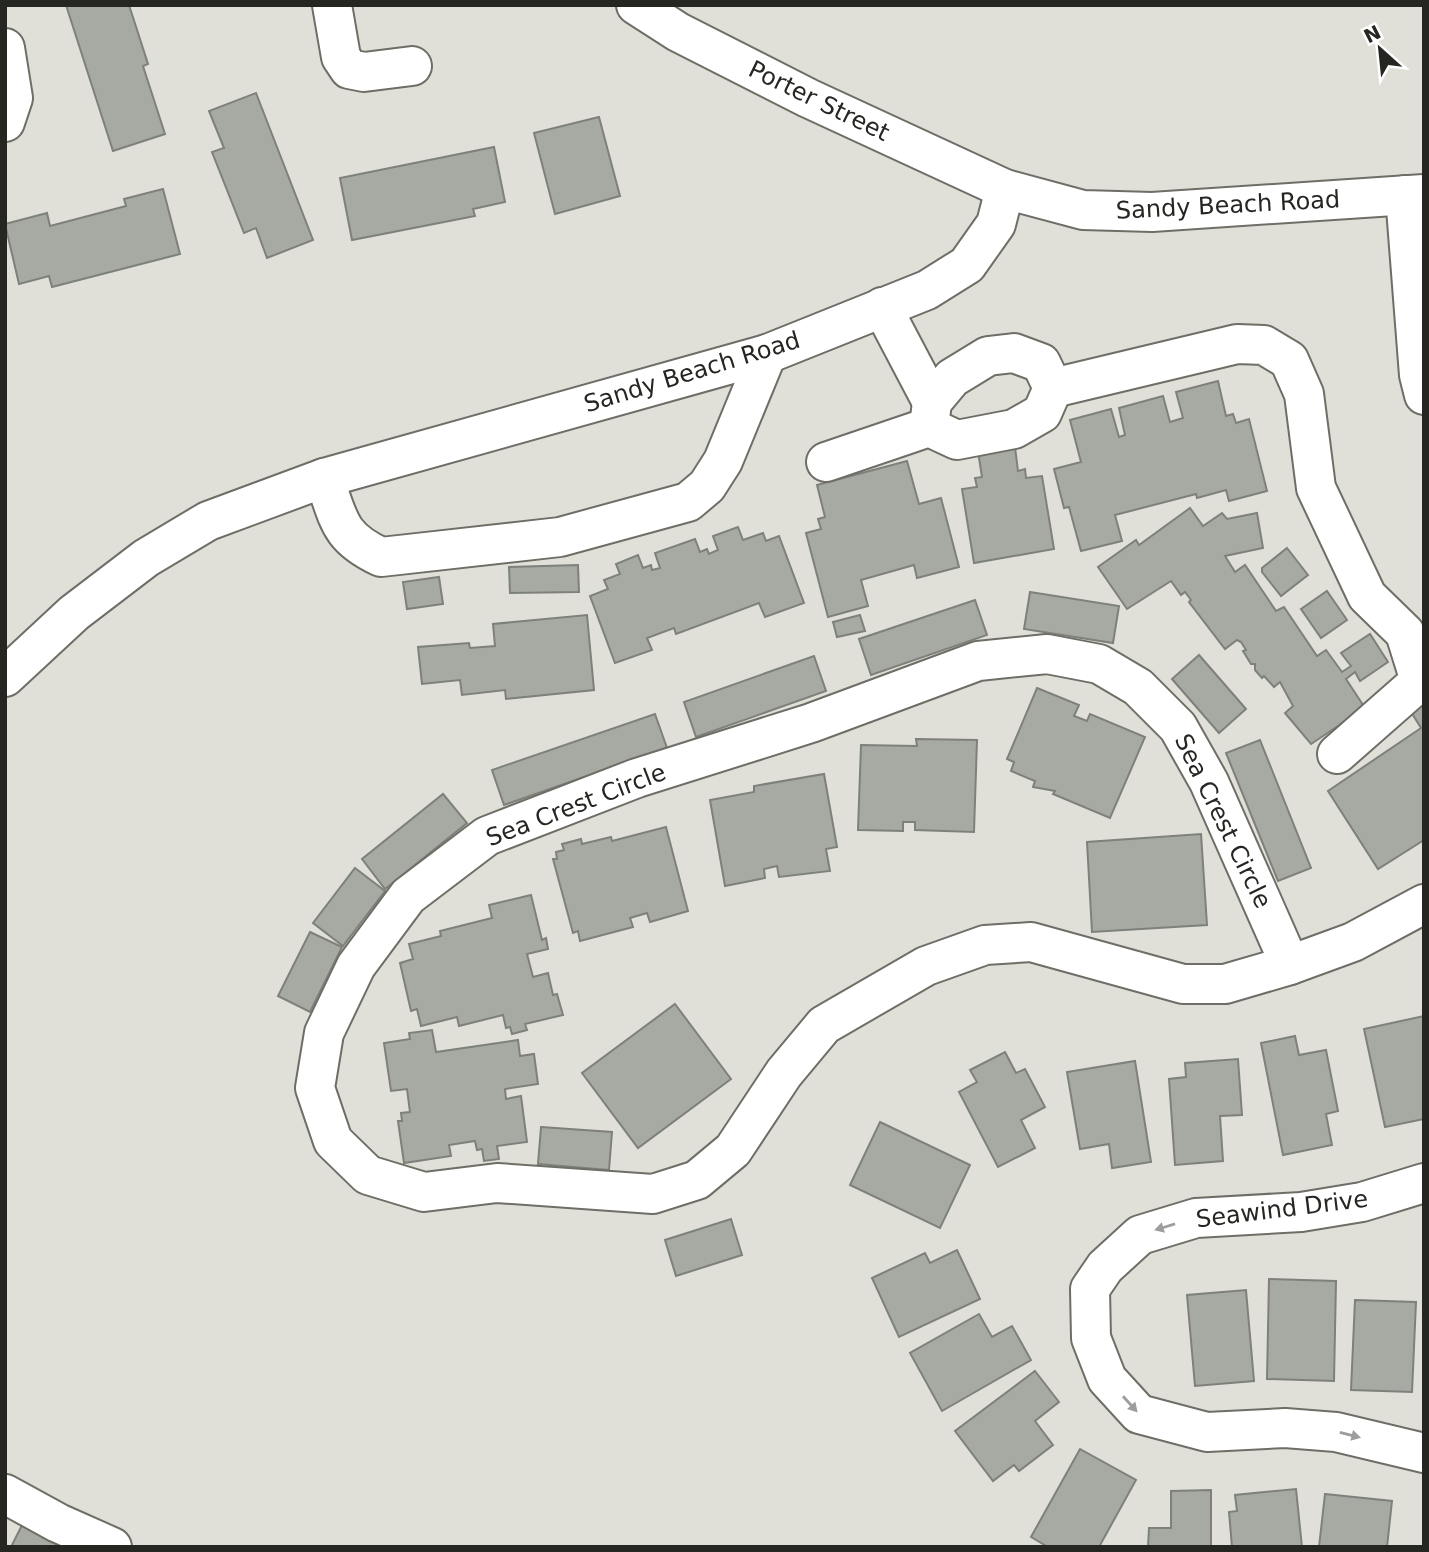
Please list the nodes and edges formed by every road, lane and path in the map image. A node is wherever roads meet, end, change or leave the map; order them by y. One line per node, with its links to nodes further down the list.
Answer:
1 (332, 5): 4 (street)
2 (636, 5): 6 (street, Porter Street)
3 (5, 48): 5 (street)
4 (412, 66)
5 (5, 122)
6 (1006, 189): 7 (street, Sandy Beach Road); 8 (street, Sandy Beach Road)
7 (1414, 194): 11 (street)
8 (882, 307): 9 (street, Sandy Beach Road); 12 (street)
9 (767, 354): 14 (street, Sandy Beach Road); 14 (street)
10 (1053, 388): 12 (street); 12 (street); 15 (street)
11 (1424, 395)
12 (930, 415): 13 (street)
13 (826, 462)
14 (324, 478): 16 (street, Sandy Beach Road)
15 (1414, 627): 17 (street)
16 (5, 677)
17 (1337, 754)
18 (1424, 904): 19 (street, Sea Crest Circle)
19 (1290, 965): 19 (street, Sea Crest Circle)
20 (1424, 1183): 21 (street, Seawind Drive, one-way to 21)
21 (1424, 1453)
22 (5, 1494): 23 (street)
23 (112, 1547)

